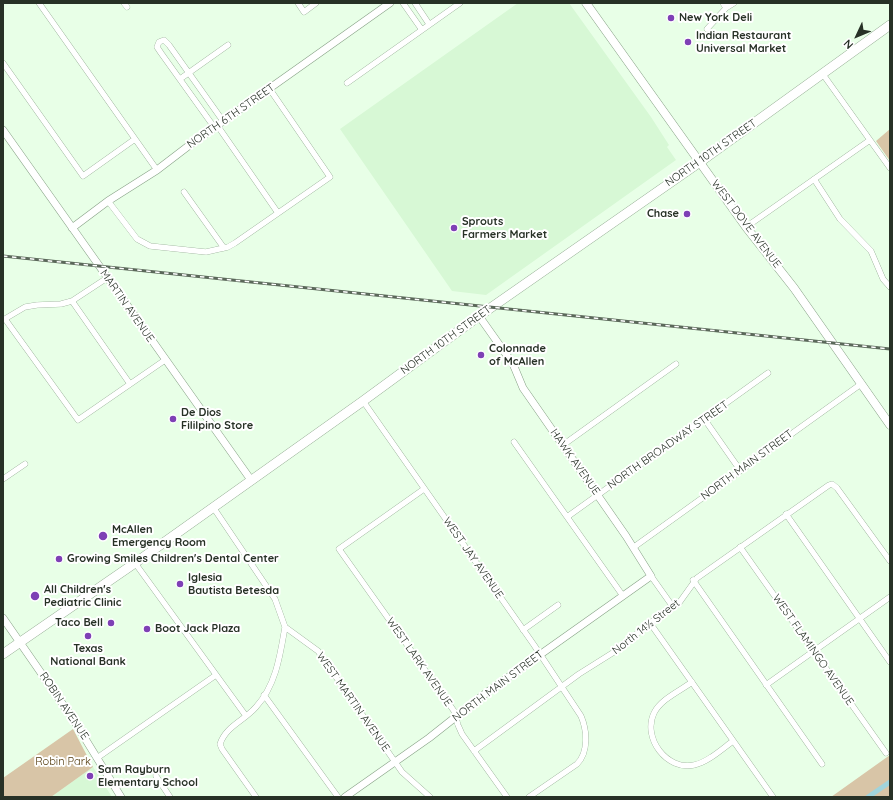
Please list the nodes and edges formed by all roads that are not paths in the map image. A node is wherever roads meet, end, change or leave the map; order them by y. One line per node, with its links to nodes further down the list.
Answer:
1 (39, 3): 24 (street)
2 (298, 3): 3 (street)
3 (316, 3)
4 (390, 3): 21 (street, NORTH 6TH STREET)
5 (404, 3): 14 (street)
6 (415, 3): 11 (street)
7 (460, 3): 11 (street)
8 (586, 3): 26 (main road, WEST DOVE AVENUE)
9 (734, 3): 10 (street)
10 (725, 6): 13 (street)
11 (429, 24): 14 (street)
12 (890, 25): 18 (main road, NORTH 10TH STREET)
13 (707, 29)
14 (422, 30): 20 (street)
15 (228, 45): 17 (street)
16 (3, 63): 24 (street)
17 (189, 73): 19 (street); 19 (street); 22 (street)
18 (822, 74): 25 (street); 26 (main road, NORTH 10TH STREET)
19 (180, 79): 22 (street)
20 (347, 83)
21 (269, 88): 22 (street, NORTH 6TH STREET); 32 (street)
22 (218, 124): 28 (street, NORTH 6TH STREET); 32 (street)
23 (3, 130): 34 (street, MARTIN AVENUE)
24 (135, 139): 28 (street)
25 (870, 140): 27 (street); 29 (street)
26 (700, 162): 33 (main road, WEST DOVE AVENUE); 39 (main road, NORTH 10TH STREET)
27 (890, 168)
28 (157, 170): 31 (street, NORTH 6TH STREET)
29 (814, 179): 33 (street); 37 (street)
30 (184, 192): 35 (street)
31 (108, 201): 34 (street, NORTH 6TH STREET); 35 (street)
32 (278, 213): 35 (street)
33 (746, 227): 45 (main road, WEST DOVE AVENUE)
34 (72, 228): 36 (street, MARTIN AVENUE)
35 (224, 248)
36 (108, 278): 38 (street); 41 (street, MARTIN AVENUE)
37 (890, 287)
38 (72, 301): 40 (street); 44 (street)
39 (479, 316): 46 (main road, NORTH 10TH STREET); 50 (street, HAWK AVENUE)
40 (4, 319): 44 (street)
41 (164, 360): 44 (street); 54 (street, MARTIN AVENUE)
42 (676, 364): 50 (street)
43 (768, 373): 47 (street, NORTH BROADWAY STREET)
44 (130, 384)
45 (861, 384): 48 (main road, WEST DOVE AVENUE); 52 (street, NORTH MAIN STREET)
46 (363, 401): 54 (main road, NORTH 10TH STREET); 55 (street, WEST JAY AVENUE)
47 (704, 420): 52 (street); 56 (street, NORTH BROADWAY STREET)
48 (890, 426)
49 (514, 442): 59 (street)
50 (563, 445): 56 (street, HAWK AVENUE)
51 (24, 464): 53 (street)
52 (740, 470): 60 (street, NORTH MAIN STREET)
53 (3, 479)
54 (251, 480): 57 (main road, NORTH 10TH STREET)
55 (424, 489): 74 (street, WEST JAY AVENUE); 86 (street, WEST LARK AVENUE)
56 (598, 495): 59 (street, NORTH BROADWAY STREET); 60 (street, HAWK AVENUE)
57 (213, 507): 63 (main road, NORTH 10TH STREET); 73 (street)
58 (786, 514): 61 (street, North 14½ Street); 62 (street, North 14½ Street); 71 (street)
59 (567, 517): 66 (street)
60 (634, 547): 64 (street, HAWK AVENUE)
61 (740, 547): 65 (street, North 14½ Street); 76 (street, WEST FLAMINGO AVENUE)
62 (890, 561)
63 (135, 563): 75 (main road, NORTH 10TH STREET); 80 (street)
64 (651, 576): 66 (street, NORTH MAIN STREET); 69 (street, HAWK AVENUE)
65 (694, 580): 69 (street, North 14½ Street); 82 (street)
66 (623, 596): 78 (street, NORTH MAIN STREET)
67 (890, 597): 71 (street)
68 (558, 605): 74 (street)
69 (673, 607): 72 (street, North 14½ Street)
70 (3, 618): 75 (street, ROBIN AVENUE)
71 (860, 619): 76 (street); 79 (street)
72 (650, 623): 81 (street); 83 (street, North 14½ Street)
73 (285, 627): 84 (street); 91 (street, WEST MARTIN AVENUE)
74 (523, 630): 78 (street, WEST JAY AVENUE)
75 (20, 642): 77 (main road, NORTH 10TH STREET); 90 (street, ROBIN AVENUE)
76 (813, 651): 82 (street); 89 (street, WEST FLAMINGO AVENUE)
77 (3, 654)
78 (540, 654): 83 (street, WEST JAY AVENUE); 86 (street, NORTH MAIN STREET)
79 (890, 662)
80 (216, 675): 85 (street); 90 (street)
81 (692, 682): 87 (street); 87 (street)
82 (766, 685): 92 (street)
83 (562, 686): 88 (street, North 14½ Street); 101 (street, WEST JAY AVENUE)
84 (264, 695): 85 (street); 97 (street)
85 (246, 716): 96 (street)
86 (456, 716): 88 (street, WEST LARK AVENUE); 91 (street, NORTH MAIN STREET)
87 (734, 741): 102 (street)
88 (474, 751): 100 (street, WEST LARK AVENUE)
89 (886, 753)
90 (97, 758): 94 (street, ROBIN AVENUE)
91 (395, 761): 98 (street, NORTH MAIN STREET); 99 (street, WEST MARTIN AVENUE)
92 (822, 764)
93 (156, 776): 95 (street)
94 (121, 797)
95 (170, 797)
96 (256, 797)
97 (338, 797)
98 (345, 797)
99 (430, 797)
100 (507, 797)
101 (529, 797)
102 (773, 797)

